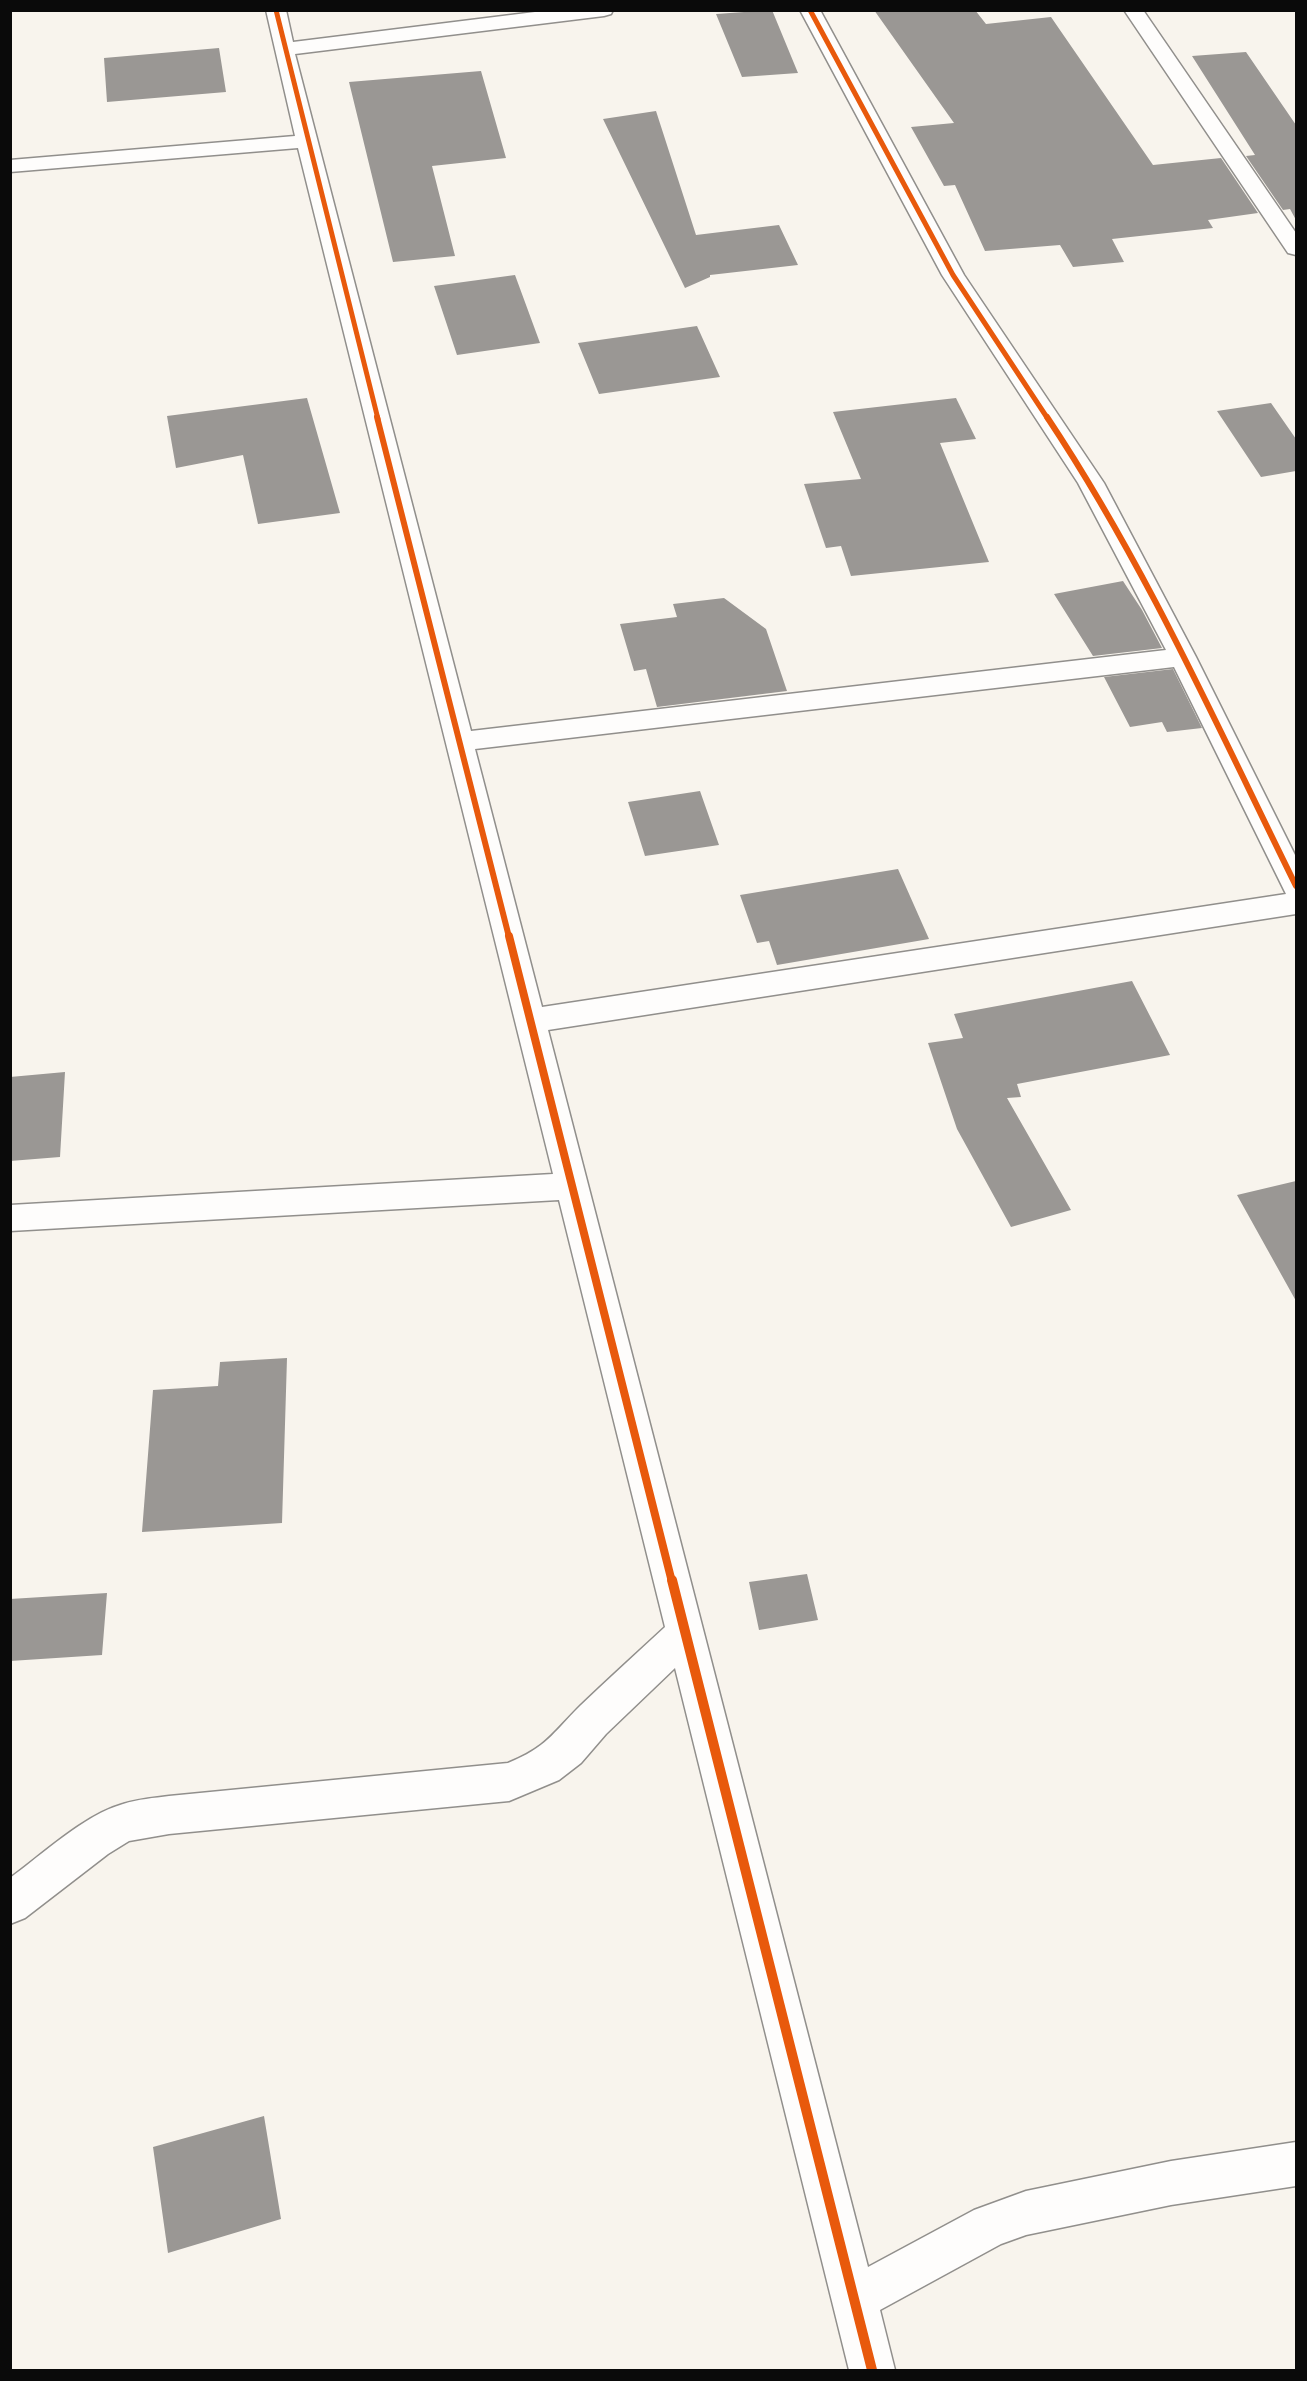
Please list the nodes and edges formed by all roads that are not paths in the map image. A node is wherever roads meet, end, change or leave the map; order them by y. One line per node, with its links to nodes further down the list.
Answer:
1 (276, 10): 5 (street)
2 (604, 10): 5 (street)
3 (810, 10): 9 (street)
4 (1134, 10): 8 (street)
5 (284, 49): 6 (street)
6 (307, 141): 7 (street); 10 (street)
7 (10, 166)
8 (1296, 248)
9 (1183, 657): 10 (street); 11 (street)
10 (459, 742): 13 (street)
11 (1296, 886)
12 (1296, 903): 13 (street)
13 (530, 1021): 14 (street)
14 (572, 1186): 15 (street); 16 (street)
15 (10, 1218)
16 (685, 1633): 17 (street); 19 (street)
17 (10, 1904)
18 (1296, 2164): 19 (street)
19 (854, 2299): 20 (street)
20 (872, 2370)

